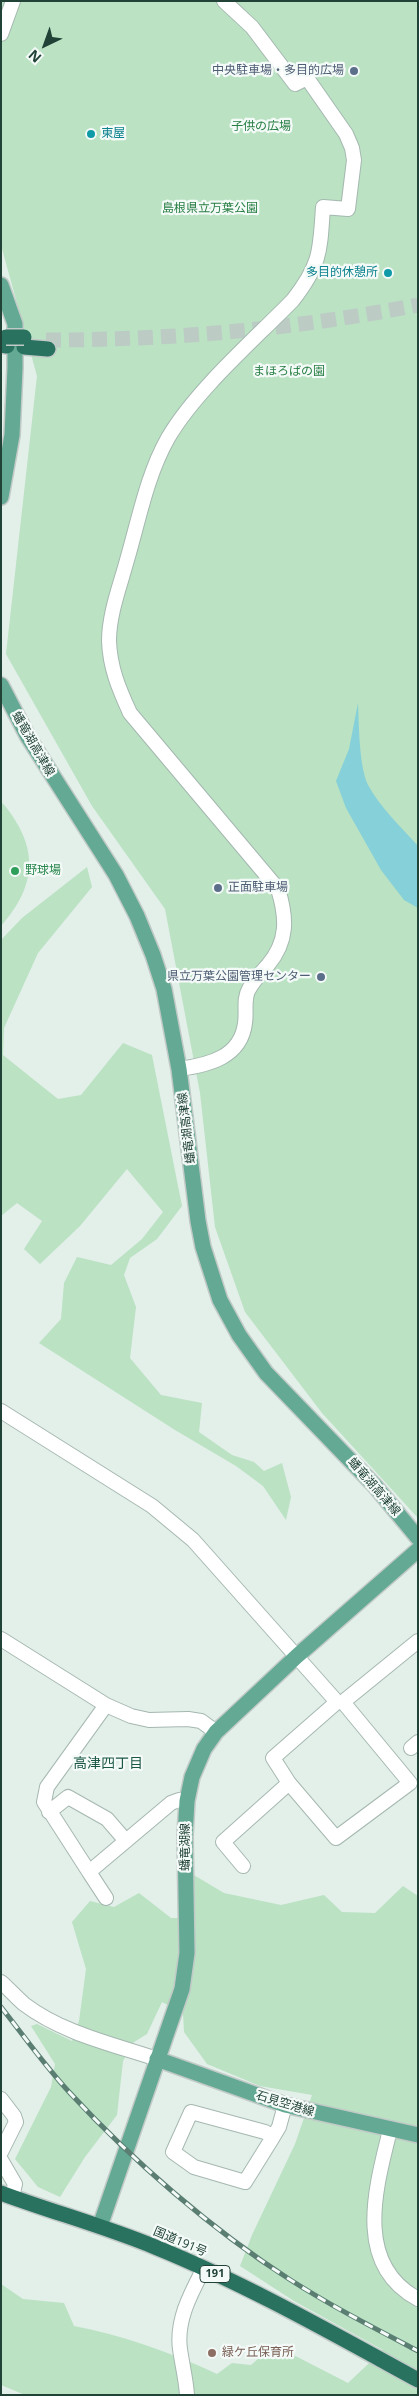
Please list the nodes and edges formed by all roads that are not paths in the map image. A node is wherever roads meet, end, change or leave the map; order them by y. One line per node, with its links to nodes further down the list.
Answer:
1 (13, 1): 3 (street)
2 (224, 1): 9 (street)
3 (1, 34)
4 (1, 285): 7 (main road)
5 (4, 341): 6 (highway)
6 (47, 344)
7 (1, 497)
8 (1, 685): 9 (main road, 蟠竜湖高津線)
9 (180, 1069): 11 (main road, 蟠竜湖高津線)
10 (1, 1411): 15 (street)
11 (418, 1538)
12 (418, 1550): 15 (main road, 蟠竜湖線)
13 (1, 1639): 17 (street)
14 (418, 1641): 16 (street)
15 (297, 1656): 16 (street); 18 (main road, 蟠竜湖線)
16 (340, 1702): 19 (street); 19 (street)
17 (106, 1705): 18 (street); 21 (street)
18 (216, 1732): 20 (main road, 蟠竜湖線)
19 (290, 1783): 23 (street)
20 (187, 1801): 22 (street); 27 (main road, 蟠竜湖線)
21 (49, 1812): 22 (street); 24 (street)
22 (126, 1841): 24 (street)
23 (243, 1866)
24 (89, 1872): 25 (street)
25 (106, 1898)
26 (1, 1982): 27 (street)
27 (157, 2060): 29 (main road, 石見空港線); 36 (main road, 蟠竜湖線)
28 (1, 2099): 33 (street)
29 (285, 2105): 30 (main road, 石見空港線); 32 (street)
30 (390, 2130): 31 (main road, 石見空港線); 38 (street)
31 (418, 2135)
32 (273, 2137): 32 (street)
33 (1, 2152)
34 (1, 2160): 35 (street)
35 (7, 2195): 36 (highway, 国道191号 / 191)
36 (100, 2226): 37 (highway, 国道191号 / 191)
37 (204, 2268): 39 (highway, 国道191号 / 191); 40 (street)
38 (418, 2299)
39 (418, 2380)
40 (187, 2395)

